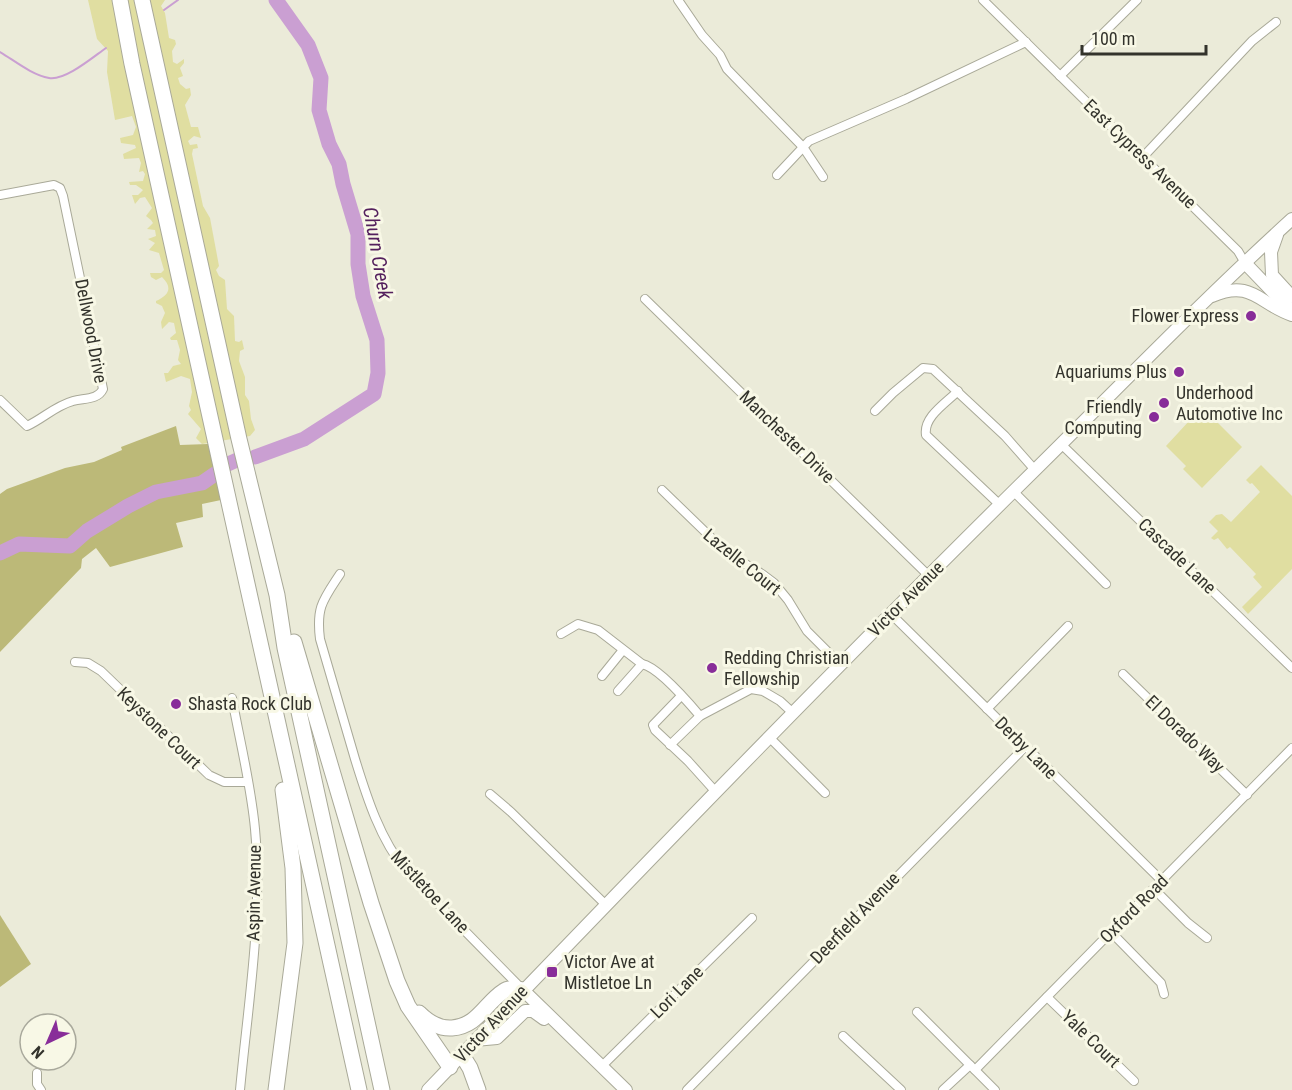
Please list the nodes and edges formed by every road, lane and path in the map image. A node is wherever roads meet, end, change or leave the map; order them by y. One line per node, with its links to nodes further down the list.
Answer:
1 (110, 0): 9 (highway)
2 (120, 0): 9 (highway)
3 (678, 0): 11 (street)
4 (983, 0): 8 (street, East Cypress Avenue)
5 (1137, 0): 10 (street)
6 (144, 3): 34 (highway)
7 (1276, 22): 12 (street)
8 (1026, 42): 10 (street, East Cypress Avenue); 11 (street)
9 (132, 64): 51 (highway)
10 (1060, 76): 12 (street, East Cypress Avenue)
11 (803, 147): 13 (street); 14 (street)
12 (1142, 158): 18 (street, East Cypress Avenue)
13 (777, 175)
14 (823, 177)
15 (0, 195): 24 (street, Dellwood Drive)
16 (1292, 219): 17 (main road, Victor Avenue)
17 (1282, 228): 18 (main road, Victor Avenue); 19 (main road)
18 (1245, 263): 20 (main road, Victor Avenue); 22 (main road, East Cypress Avenue)
19 (1292, 297)
20 (1208, 298): 22 (main road); 26 (main road, Victor Avenue)
21 (645, 299): 32 (street, Manchester Drive)
22 (1292, 313)
23 (958, 391): 25 (street); 27 (street); 30 (street)
24 (0, 400)
25 (875, 411)
26 (1061, 444): 27 (main road, Victor Avenue); 42 (street, Cascade Lane)
27 (1035, 470): 29 (main road, Victor Avenue)
28 (662, 490): 41 (street, Lazelle Court)
29 (1013, 491): 30 (main road, Victor Avenue); 33 (street)
30 (1000, 505): 32 (main road, Victor Avenue)
31 (340, 574): 68 (street, Mistletoe Lane)
32 (929, 576): 35 (main road, Victor Avenue)
33 (1106, 584)
34 (277, 595): 67 (highway); 85 (highway)
35 (891, 614): 41 (main road, Victor Avenue); 48 (street, Derby Lane)
36 (1068, 626): 48 (street)
37 (561, 634): 38 (street)
38 (622, 650): 40 (street); 44 (street)
39 (75, 662): 56 (street, Keystone Court)
40 (642, 664): 45 (street); 46 (street)
41 (841, 665): 49 (main road, Victor Avenue)
42 (1292, 668)
43 (1123, 674): 60 (street, El Dorado Way)
44 (602, 675)
45 (618, 690)
46 (681, 696): 50 (street); 53 (street)
47 (232, 698): 56 (street, Aspin Avenue)
48 (987, 709): 54 (street, Derby Lane)
49 (793, 713): 50 (street); 52 (main road, Victor Avenue)
50 (700, 716): 53 (street)
51 (280, 733): 83 (highway); 84 (highway)
52 (769, 737): 57 (main road, Victor Avenue); 58 (street)
53 (670, 745): 57 (street)
54 (1025, 747): 61 (street, Derby Lane); 89 (street, Deerfield Avenue)
55 (1292, 748): 60 (street, Oxford Road)
56 (248, 782): 82 (street, Aspin Avenue)
57 (715, 791): 63 (main road, Victor Avenue)
58 (825, 793)
59 (490, 794): 63 (street)
60 (1247, 795): 61 (street, Oxford Road)
61 (1162, 881): 62 (street, Oxford Road)
62 (1154, 889): 65 (street, Oxford Road); 66 (street)
63 (605, 904): 68 (main road, Victor Avenue)
64 (752, 918): 76 (street, Lori Lane)
65 (1111, 932): 69 (street); 70 (street, Oxford Road)
66 (1207, 938)
67 (397, 981): 68 (highway); 77 (highway)
68 (523, 990): 73 (main road, Mistletoe Lane); 74 (main road, Victor Avenue)
69 (1164, 994)
70 (1047, 997): 78 (street, Oxford Road); 80 (street, Yale Court)
71 (917, 1012): 78 (street)
72 (843, 1036): 90 (street)
73 (573, 1038): 74 (main road); 76 (main road, Mistletoe Lane)
74 (476, 1040): 75 (main road, Victor Avenue)
75 (462, 1055): 77 (main road, Victor Avenue); 87 (highway)
76 (602, 1066): 88 (main road, Mistletoe Lane)
77 (450, 1067): 86 (main road, Victor Avenue)
78 (973, 1068): 91 (street, Oxford Road); 92 (street)
79 (37, 1073): 81 (street)
80 (1134, 1081)
81 (41, 1090)
82 (240, 1090)
83 (276, 1090)
84 (359, 1090)
85 (382, 1090)
86 (428, 1090)
87 (478, 1090)
88 (626, 1090)
89 (687, 1090)
90 (901, 1090)
91 (943, 1090)
92 (995, 1090)

